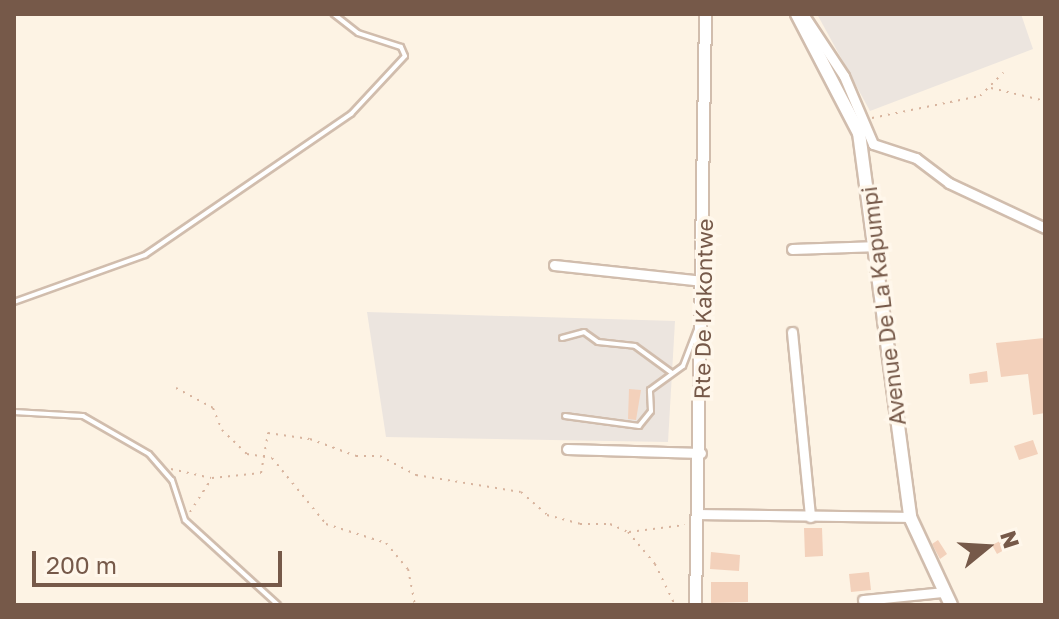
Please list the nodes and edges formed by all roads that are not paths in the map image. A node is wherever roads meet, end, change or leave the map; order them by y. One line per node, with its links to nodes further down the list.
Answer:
1 (334, 14): 9 (lane)
2 (705, 14): 8 (street, Rte De Kakontwe)
3 (800, 14): 4 (street); 5 (main road, Avenue De La Kapumpi)
4 (1045, 228)
5 (879, 246): 6 (street); 19 (main road, Avenue De La Kapumpi)
6 (792, 249)
7 (554, 265): 8 (street)
8 (703, 281): 10 (street, Rte De Kakontwe)
9 (14, 302)
10 (704, 322): 13 (lane); 17 (street, Rte De Kakontwe)
11 (792, 332): 18 (street)
12 (562, 338): 13 (lane)
13 (672, 373): 15 (lane)
14 (14, 412): 23 (lane)
15 (565, 416)
16 (567, 449): 17 (street)
17 (701, 453): 20 (street, Rte De Kakontwe)
18 (810, 517): 19 (street); 20 (street)
19 (910, 517): 21 (main road, Avenue De La Kapumpi)
20 (699, 520): 24 (street, Rte De Kakontwe)
21 (943, 592): 22 (street); 25 (main road, Avenue De La Kapumpi)
22 (863, 600)
23 (278, 605)
24 (695, 605)
25 (951, 605)

